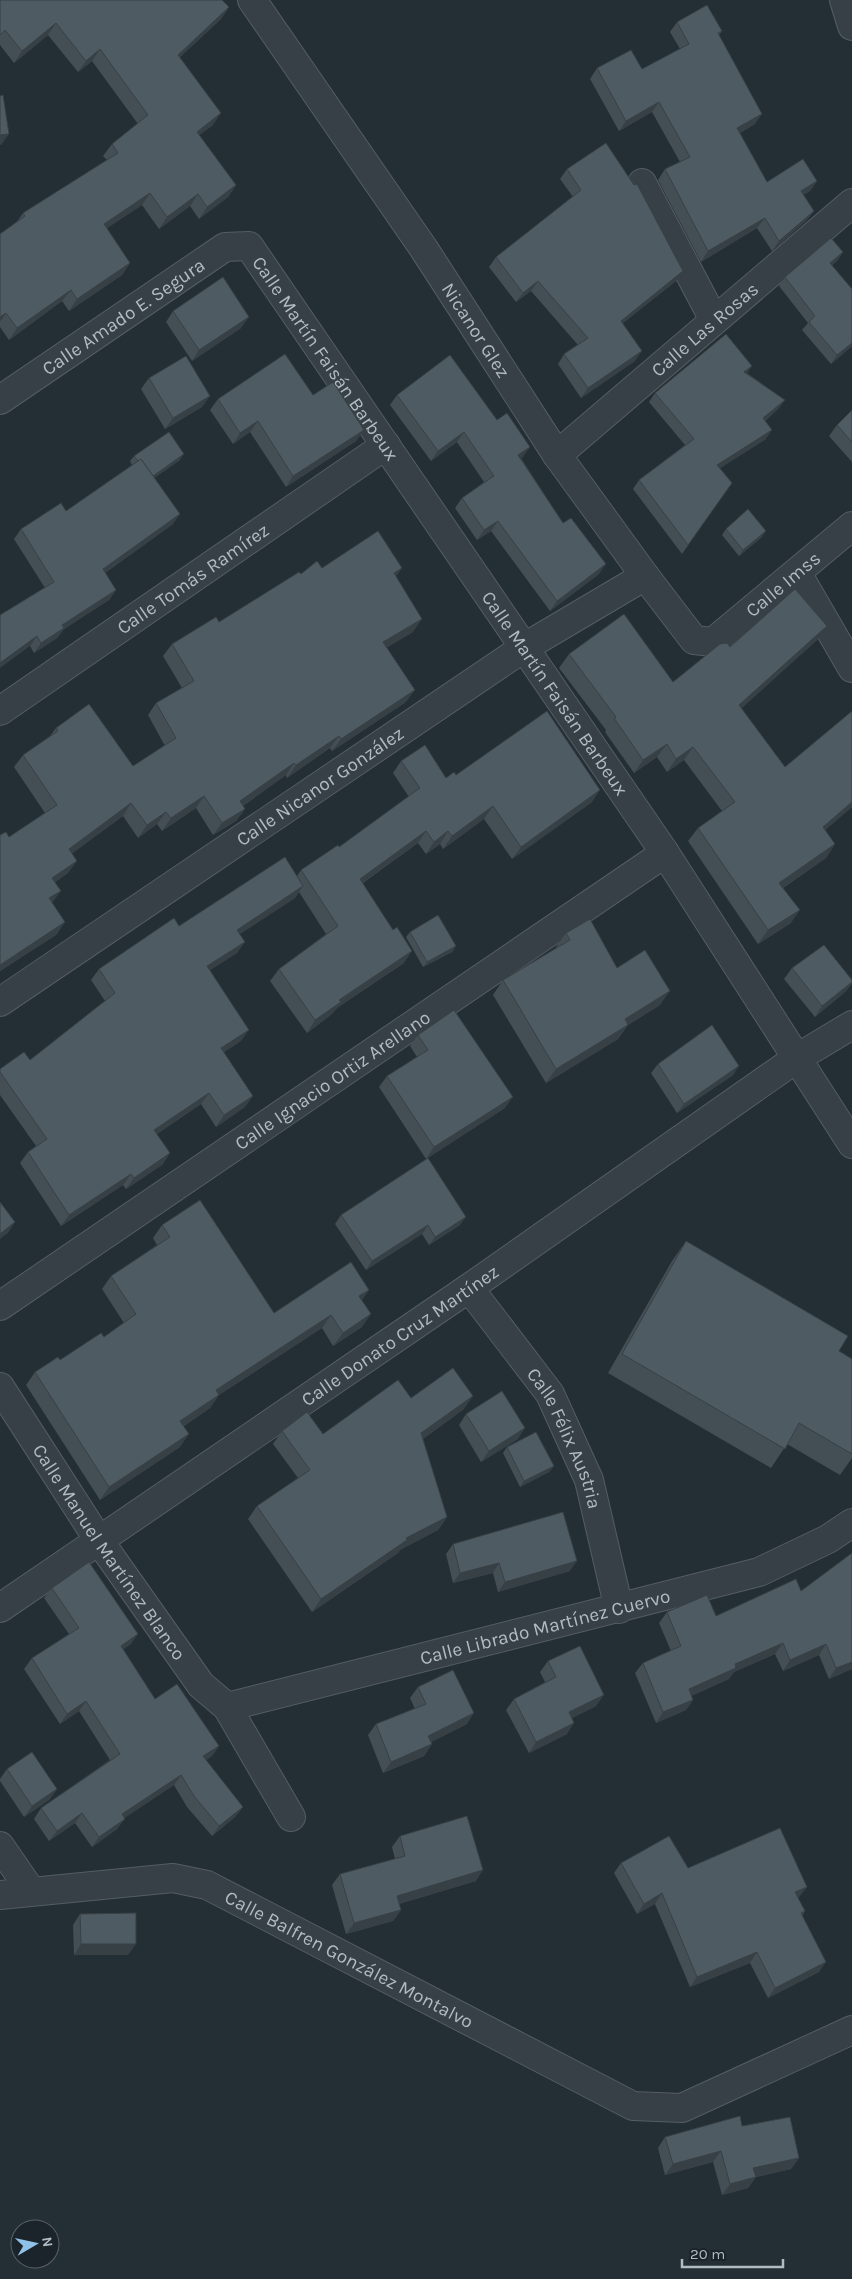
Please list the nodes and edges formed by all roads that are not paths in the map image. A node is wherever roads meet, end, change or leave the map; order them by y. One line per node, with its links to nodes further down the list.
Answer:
1 (252, 0): 10 (street, Nicanor Glez)
2 (844, 0): 3 (street)
3 (852, 26)
4 (642, 183): 7 (street)
5 (852, 203): 7 (street, Calle Las Rosas)
6 (249, 246): 8 (street, Calle Amado E. Segura); 9 (street, Calle Martín Faisán Barbeux)
7 (714, 320): 10 (street, Calle Las Rosas)
8 (0, 400)
9 (386, 445): 15 (street, Calle Martín Faisán Barbeux); 17 (street, Calle Tomás Ramírez)
10 (557, 455): 13 (street, Nicanor Glez)
11 (852, 526): 12 (street, Calle Imss)
12 (796, 573): 14 (street, Calle Imss); 16 (street)
13 (645, 576): 14 (street, Nicanor Glez); 15 (street, Calle Nicanor González)
14 (712, 642)
15 (524, 647): 18 (street, Calle Martín Faisán Barbeux); 19 (street, Calle Nicanor González)
16 (852, 668)
17 (0, 711)
18 (665, 853): 21 (street, Calle Martín Faisán Barbeux); 24 (street, Calle Ignacio Ortiz Arellano)
19 (0, 1002)
20 (852, 1025): 21 (street, Calle Donato Cruz Martínez)
21 (797, 1058): 22 (street, Calle Martín Faisán Barbeux); 23 (street, Calle Donato Cruz Martínez)
22 (852, 1144)
23 (469, 1288): 27 (street, Calle Donato Cruz Martínez); 29 (street, Calle Félix Austria)
24 (0, 1306)
25 (0, 1387): 27 (street, Calle Manuel Martínez Blanco)
26 (852, 1522): 29 (street, Calle Librado Martínez Cuervo)
27 (100, 1542): 28 (street, Calle Donato Cruz Martínez); 30 (street, Calle Manuel Martínez Blanco)
28 (0, 1608)
29 (620, 1609): 30 (street, Calle Librado Martínez Cuervo)
30 (227, 1706): 31 (street)
31 (291, 1817)
32 (0, 1846): 33 (street)
33 (31, 1891): 34 (street, Calle Balfren González Montalvo); 35 (street, Calle Balfren González Montalvo)
34 (0, 1895)
35 (852, 2030)

